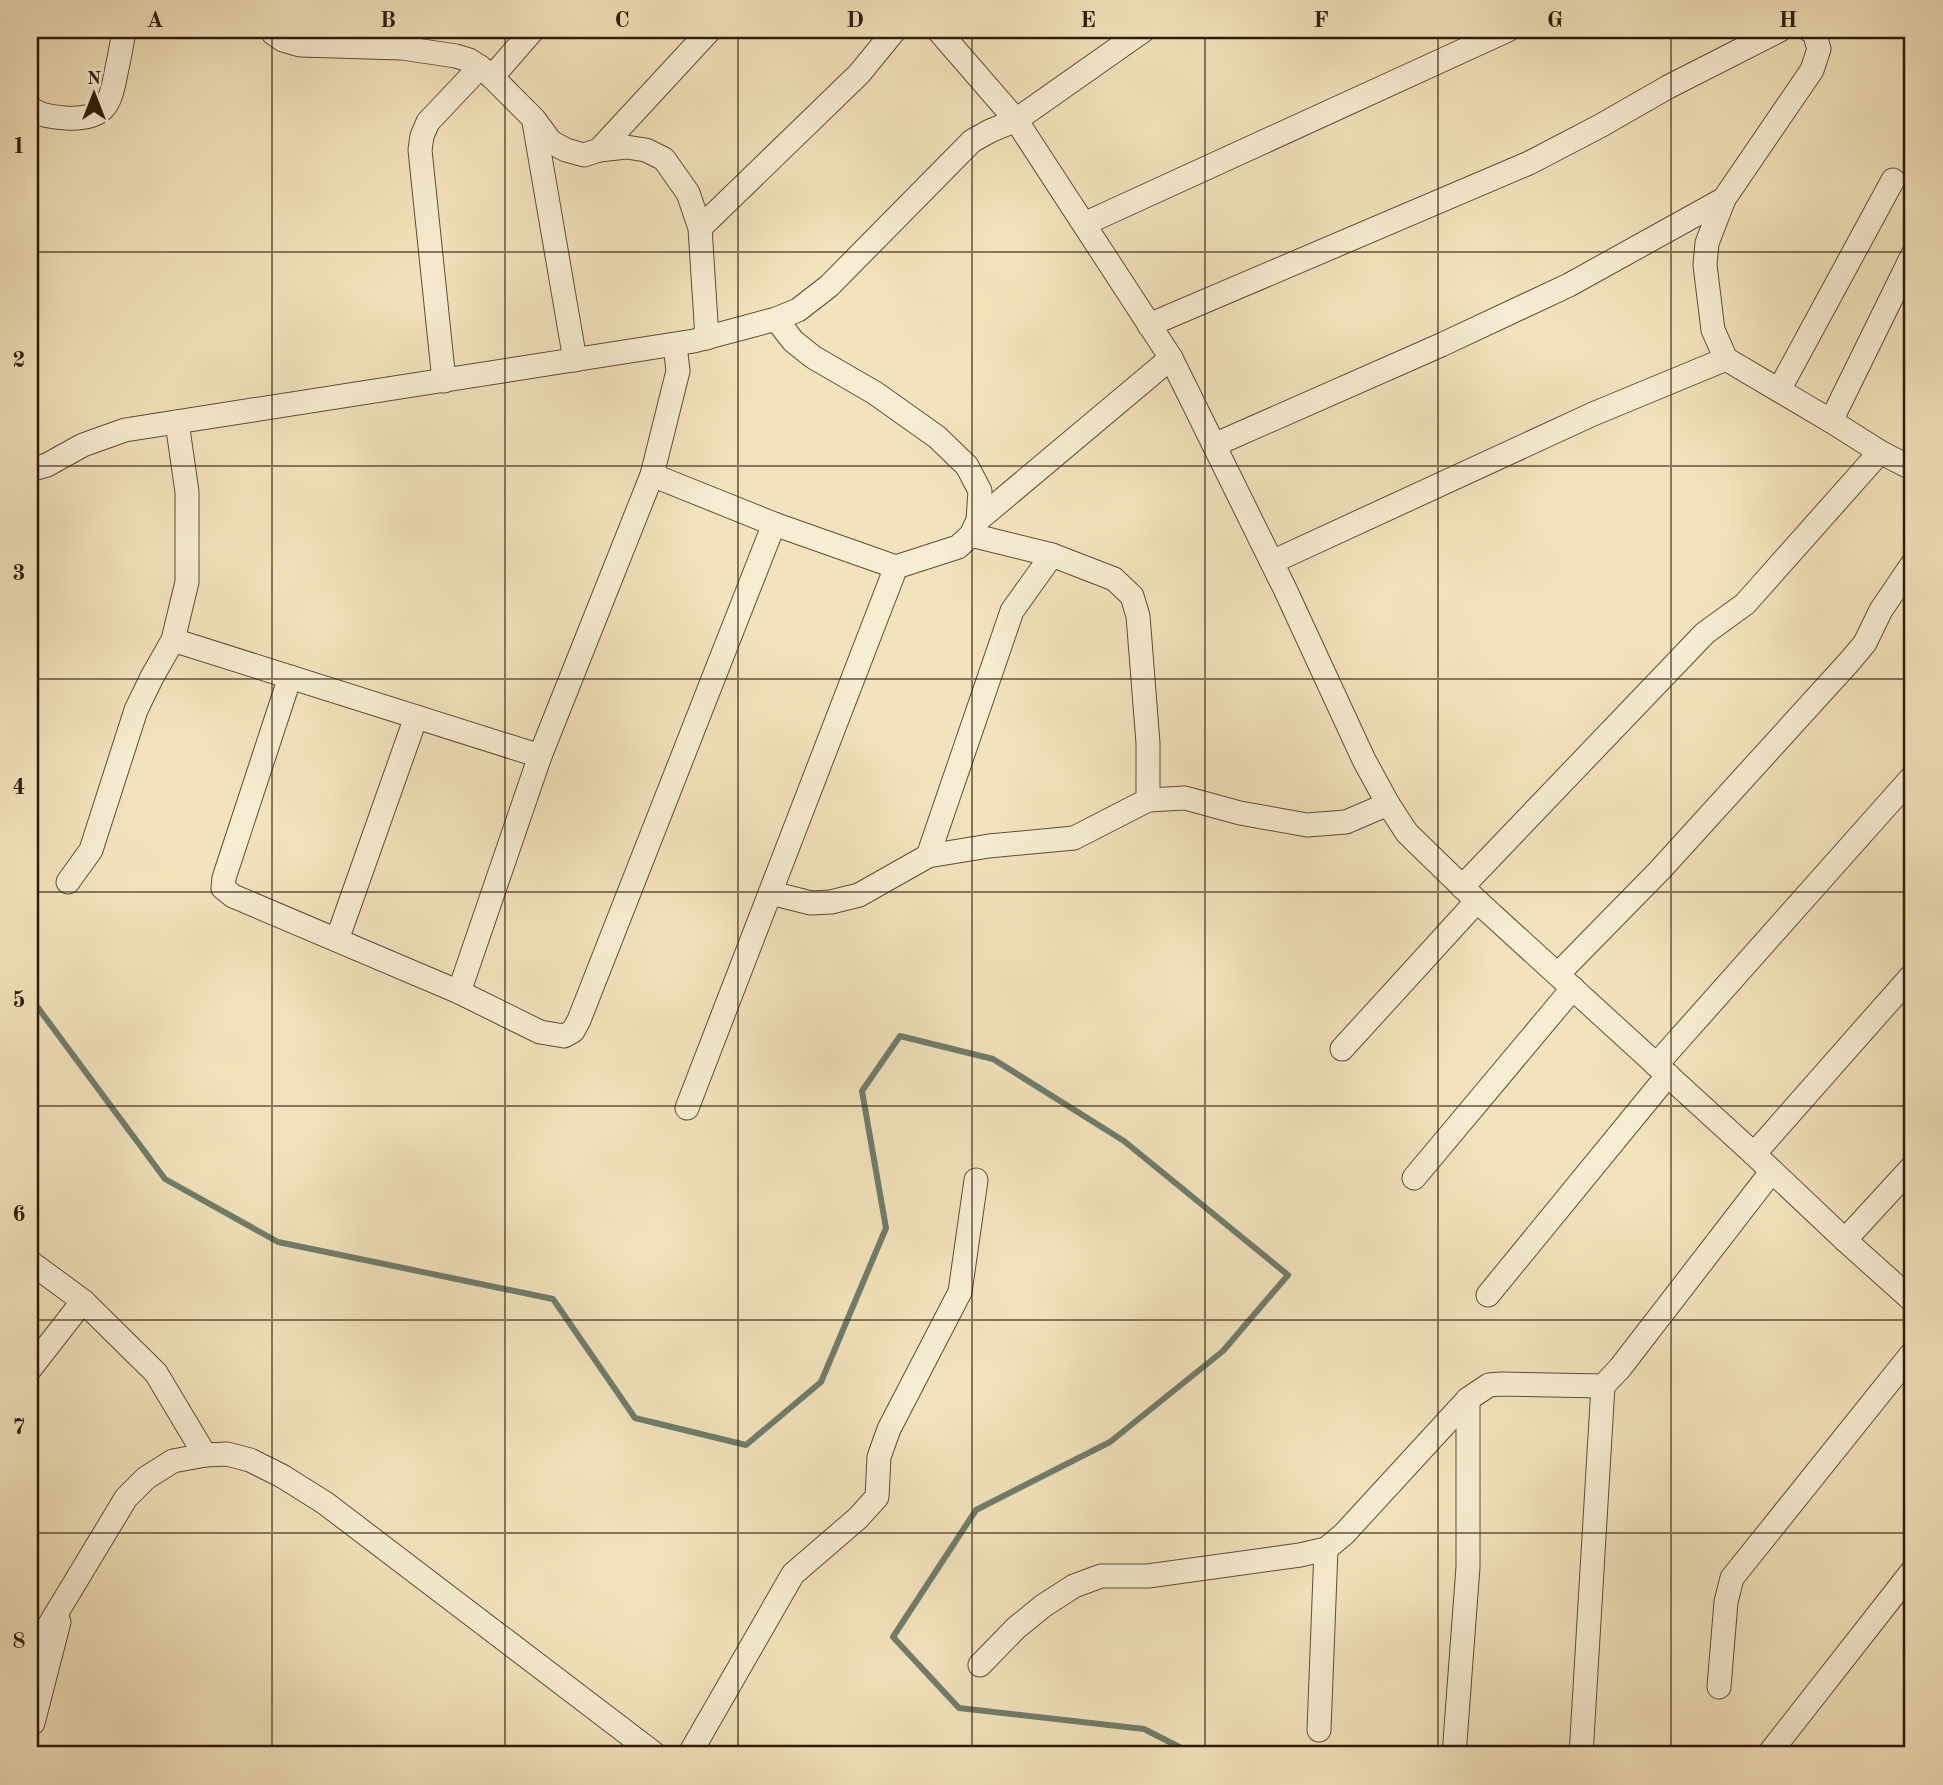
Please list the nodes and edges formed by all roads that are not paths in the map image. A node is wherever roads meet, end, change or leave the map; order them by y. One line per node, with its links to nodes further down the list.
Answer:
1 (124, 30): 13 (street)
2 (272, 30): 11 (street)
3 (533, 30): 12 (street)
4 (710, 30): 16 (street)
5 (895, 30): 20 (street)
6 (1144, 30): 15 (street)
7 (1508, 30): 19 (street)
8 (1780, 30): 23 (street)
9 (1809, 30): 18 (street)
10 (946, 33): 15 (street)
11 (404, 39): 12 (street)
12 (486, 72): 14 (street); 29 (street)
13 (30, 107)
14 (534, 119): 16 (street); 28 (street)
15 (1016, 120): 19 (street); 22 (street)
16 (599, 149): 20 (street)
17 (1893, 180): 30 (street)
18 (1724, 199): 27 (street); 33 (street)
19 (1084, 224): 23 (street)
20 (700, 228): 24 (street)
21 (1913, 254): 31 (street)
22 (776, 319): 24 (street); 39 (street)
23 (1149, 325): 26 (street)
24 (707, 338): 25 (street)
25 (675, 345): 28 (street); 37 (street)
26 (1171, 358): 33 (street); 39 (street)
27 (1726, 359): 30 (street); 41 (street)
28 (575, 360): 29 (street)
29 (444, 381): 32 (street)
30 (1779, 390): 31 (street)
31 (1831, 421): 34 (street)
32 (177, 422): 36 (street); 44 (street)
33 (1214, 445): 41 (street)
34 (1880, 452): 35 (street); 54 (street)
35 (1913, 469)
36 (30, 470)
37 (652, 475): 38 (street); 47 (street)
38 (775, 524): 43 (street); 58 (street)
39 (975, 527): 40 (street); 43 (street)
40 (1052, 555): 49 (street); 51 (street)
41 (1272, 562): 50 (street)
42 (1913, 563): 57 (street)
43 (896, 566): 53 (street)
44 (173, 640): 45 (street); 52 (street)
45 (290, 677): 46 (street); 55 (street)
46 (416, 717): 47 (street); 55 (street)
47 (540, 756): 58 (street)
48 (1913, 776): 60 (street)
49 (1148, 800): 50 (street); 51 (street)
50 (1388, 804): 54 (street)
51 (928, 856): 53 (street)
52 (68, 882)
53 (771, 893): 61 (street)
54 (1469, 894): 57 (street); 59 (street)
55 (337, 940): 58 (street)
56 (1913, 974): 62 (street)
57 (1566, 981): 60 (street); 65 (street)
58 (459, 992)
59 (1342, 1049)
60 (1662, 1070): 62 (street); 69 (street)
61 (687, 1108)
62 (1754, 1154): 64 (street)
63 (1913, 1166): 67 (street)
64 (1772, 1171): 67 (street); 74 (street)
65 (1414, 1178)
66 (976, 1180): 86 (street)
67 (1845, 1240): 71 (street)
68 (30, 1262): 70 (street)
69 (1488, 1295)
70 (83, 1301): 73 (street); 76 (street)
71 (1913, 1301)
72 (1913, 1352): 82 (street)
73 (30, 1369)
74 (1603, 1387): 75 (street); 88 (street)
75 (1468, 1399): 77 (street); 87 (street)
76 (205, 1455): 79 (street); 85 (street)
77 (1326, 1549): 81 (street); 84 (street)
78 (1913, 1570): 89 (street)
79 (65, 1599): 80 (street); 83 (street)
80 (30, 1657)
81 (980, 1665)
82 (1719, 1687)
83 (31, 1726)
84 (1319, 1730)
85 (656, 1755)
86 (689, 1755)
87 (1454, 1755)
88 (1581, 1755)
89 (1768, 1755)

